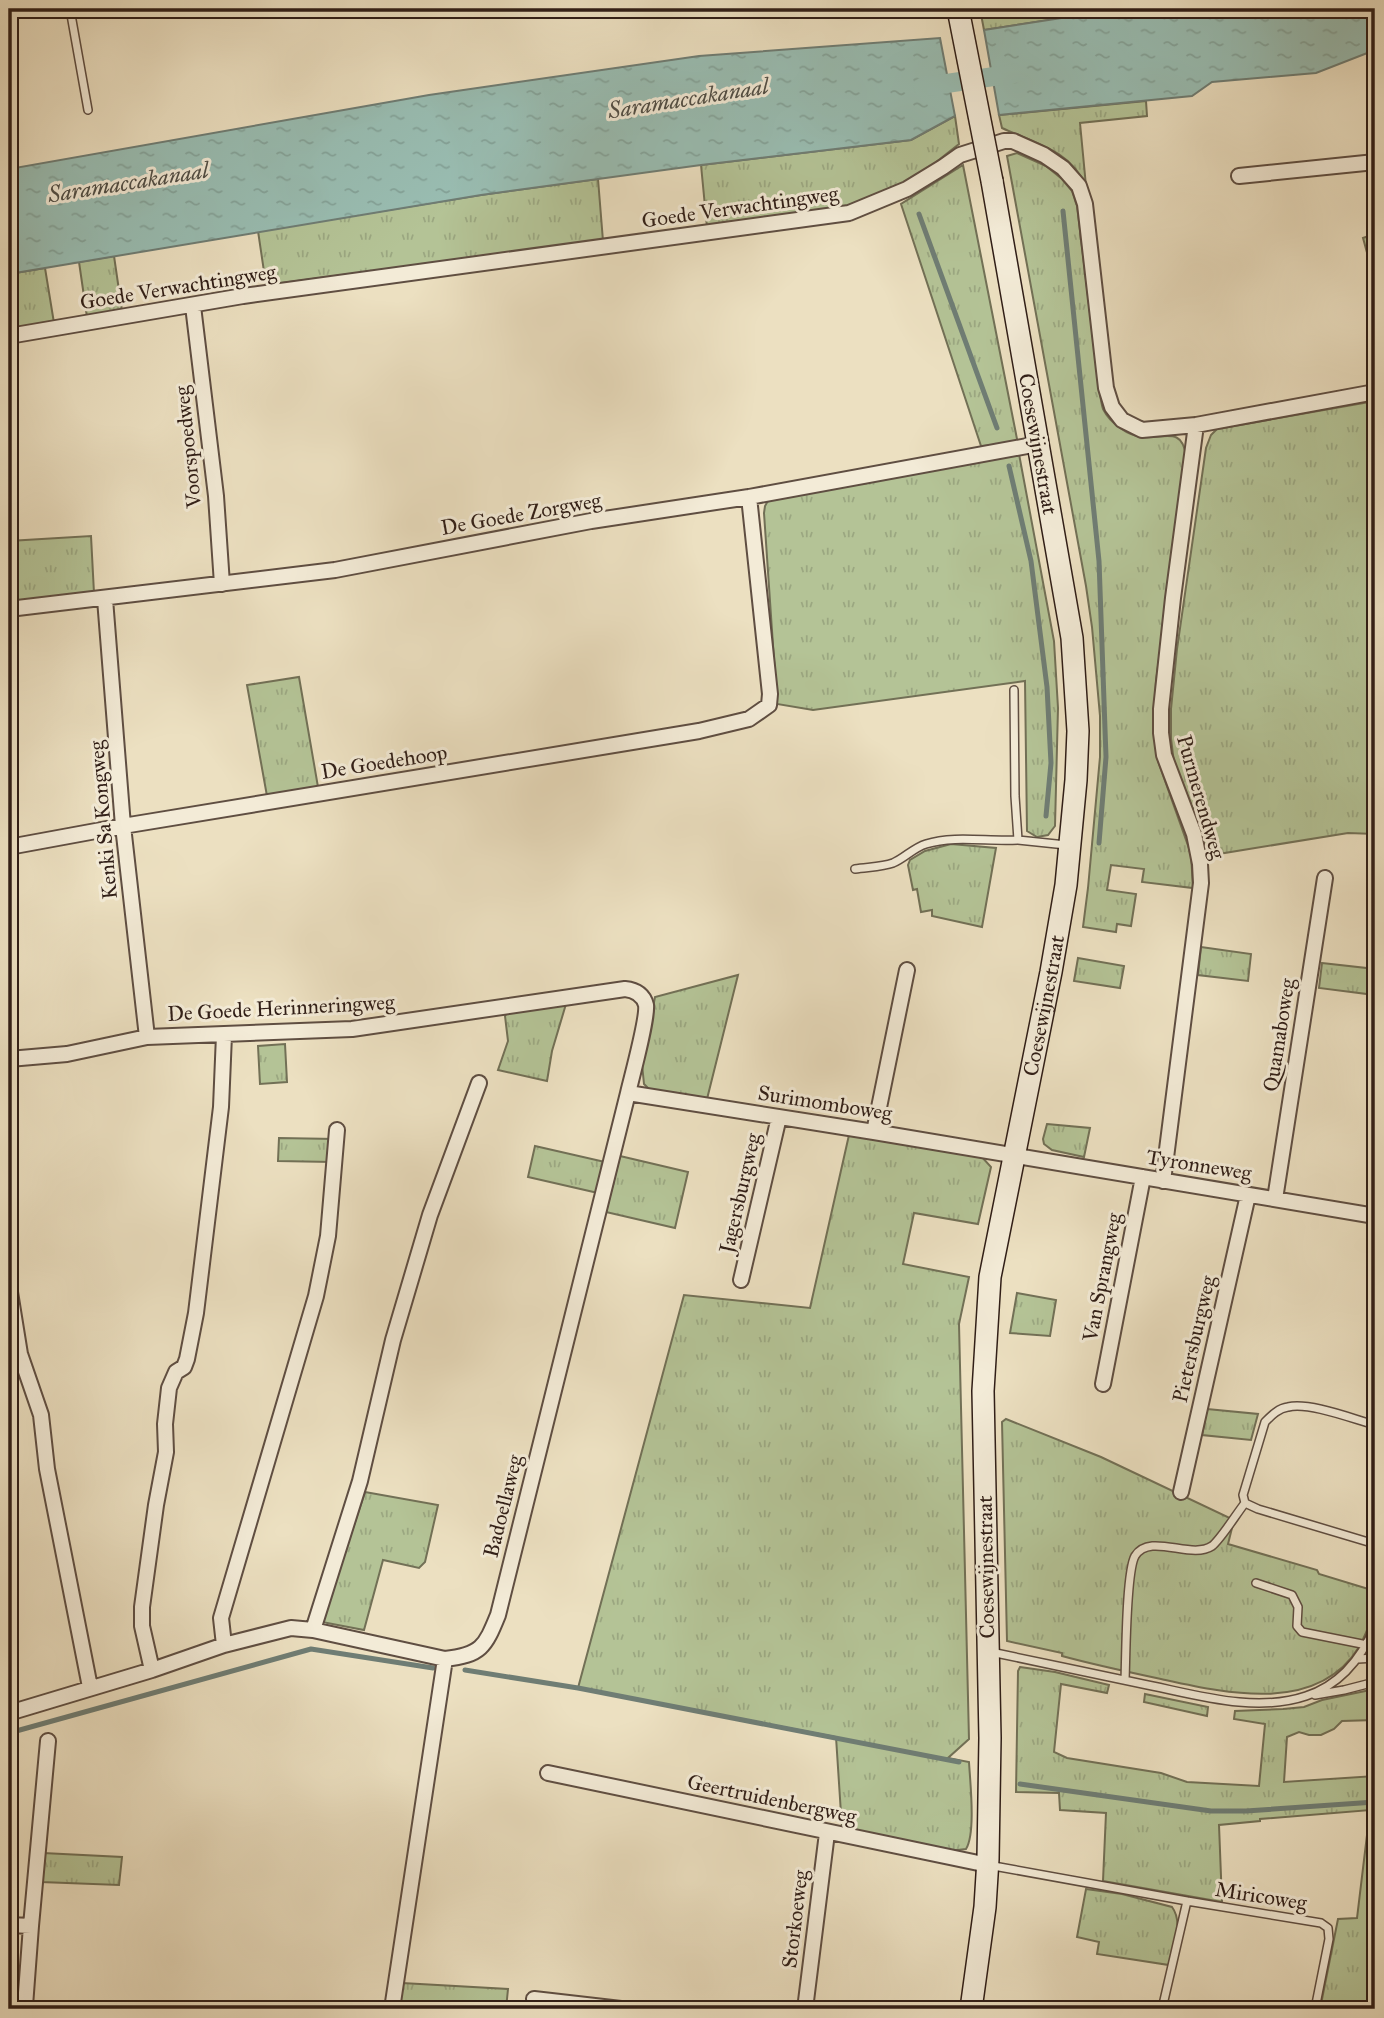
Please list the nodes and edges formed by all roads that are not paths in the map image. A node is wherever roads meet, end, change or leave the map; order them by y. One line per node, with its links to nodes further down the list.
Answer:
1 (70, 9): 3 (lane)
2 (958, 9): 10 (main road, Coesewijnestraat, bridge)
3 (88, 110)
4 (1375, 162): 5 (street)
5 (1239, 176)
6 (193, 306): 7 (street, Goede Verwachtingweg); 9 (street, Goede Verwachtingweg); 12 (street, Voorspoedweg)
7 (9, 337)
8 (1375, 392): 9 (street, Goede Verwachtingweg)
9 (1196, 425): 34 (street, Purmerendweg)
10 (1038, 444): 11 (street, De Goede Zorgweg); 18 (main road, Coesewijnestraat)
11 (749, 497): 12 (street, De Goede Zorgweg); 16 (street, De Goedehoop)
12 (222, 584): 13 (street, De Goede Zorgweg)
13 (105, 599): 14 (street, De Goede Zorgweg); 16 (street, Kenki Sa Kongweg)
14 (9, 610)
15 (1014, 690): 17 (lane)
16 (123, 826): 19 (street, De Goedehoop); 25 (street, Kenki Sa Kongweg)
17 (1018, 840): 18 (lane); 20 (lane)
18 (1070, 846): 32 (main road, Coesewijnestraat)
19 (9, 847)
20 (855, 869)
21 (1325, 878): 36 (street, Quamaboweg)
22 (907, 970): 31 (street)
23 (638, 992): 24 (street, De Goede Herinneringweg); 28 (street, Badoellaweg)
24 (225, 1035): 25 (street, De Goede Herinneringweg); 54 (street)
25 (147, 1037): 26 (street, De Goede Herinneringweg)
26 (9, 1059)
27 (479, 1083): 47 (street)
28 (628, 1093): 29 (street, Surimomboweg); 53 (street, Badoellaweg)
29 (779, 1117): 31 (street, Surimomboweg); 38 (street, Jagersburgweg)
30 (337, 1130): 48 (street)
31 (874, 1132): 32 (street, Surimomboweg)
32 (1015, 1155): 33 (street, Tyronneweg); 50 (main road, Coesewijnestraat)
33 (1143, 1177): 34 (street, Tyronneweg); 40 (street, Van Sprangweg)
34 (1164, 1181): 35 (street, Tyronneweg)
35 (1248, 1195): 36 (street, Tyronneweg); 42 (street, Pietersburgweg)
36 (1275, 1199): 37 (street, Tyronneweg)
37 (1375, 1216)
38 (741, 1280)
39 (9, 1286): 57 (street)
40 (1103, 1384)
41 (1375, 1424): 43 (lane)
42 (1181, 1492)
43 (1245, 1503): 44 (lane); 55 (lane)
44 (1375, 1544)
45 (1256, 1583): 49 (lane)
46 (1375, 1626): 49 (lane)
47 (313, 1630): 48 (street); 53 (street)
48 (224, 1644): 54 (street)
49 (1367, 1644): 52 (lane)
50 (988, 1651): 55 (lane); 63 (main road, Coesewijnestraat)
51 (1375, 1658): 52 (lane)
52 (1358, 1659): 58 (lane)
53 (445, 1660): 69 (street)
54 (152, 1670): 57 (street)
55 (1125, 1680): 58 (lane)
56 (1375, 1682): 58 (lane)
57 (90, 1687): 59 (street)
58 (1307, 1696)
59 (9, 1713)
60 (48, 1741): 66 (street)
61 (548, 1773): 62 (street, Geertruidenbergweg)
62 (827, 1833): 63 (street, Geertruidenbergweg); 71 (street, Storkoeweg)
63 (988, 1865): 64 (lane, Miricoweg); 72 (main road, Coesewijnestraat)
64 (1187, 1901): 73 (lane, Miricoweg); 74 (lane, Miricoweg)
65 (9, 1925): 66 (street)
66 (30, 1926): 68 (street)
67 (534, 1999): 70 (street)
68 (25, 2006)
69 (391, 2009)
70 (621, 2009)
71 (805, 2009)
72 (971, 2009)
73 (1162, 2009)
74 (1315, 2009)

